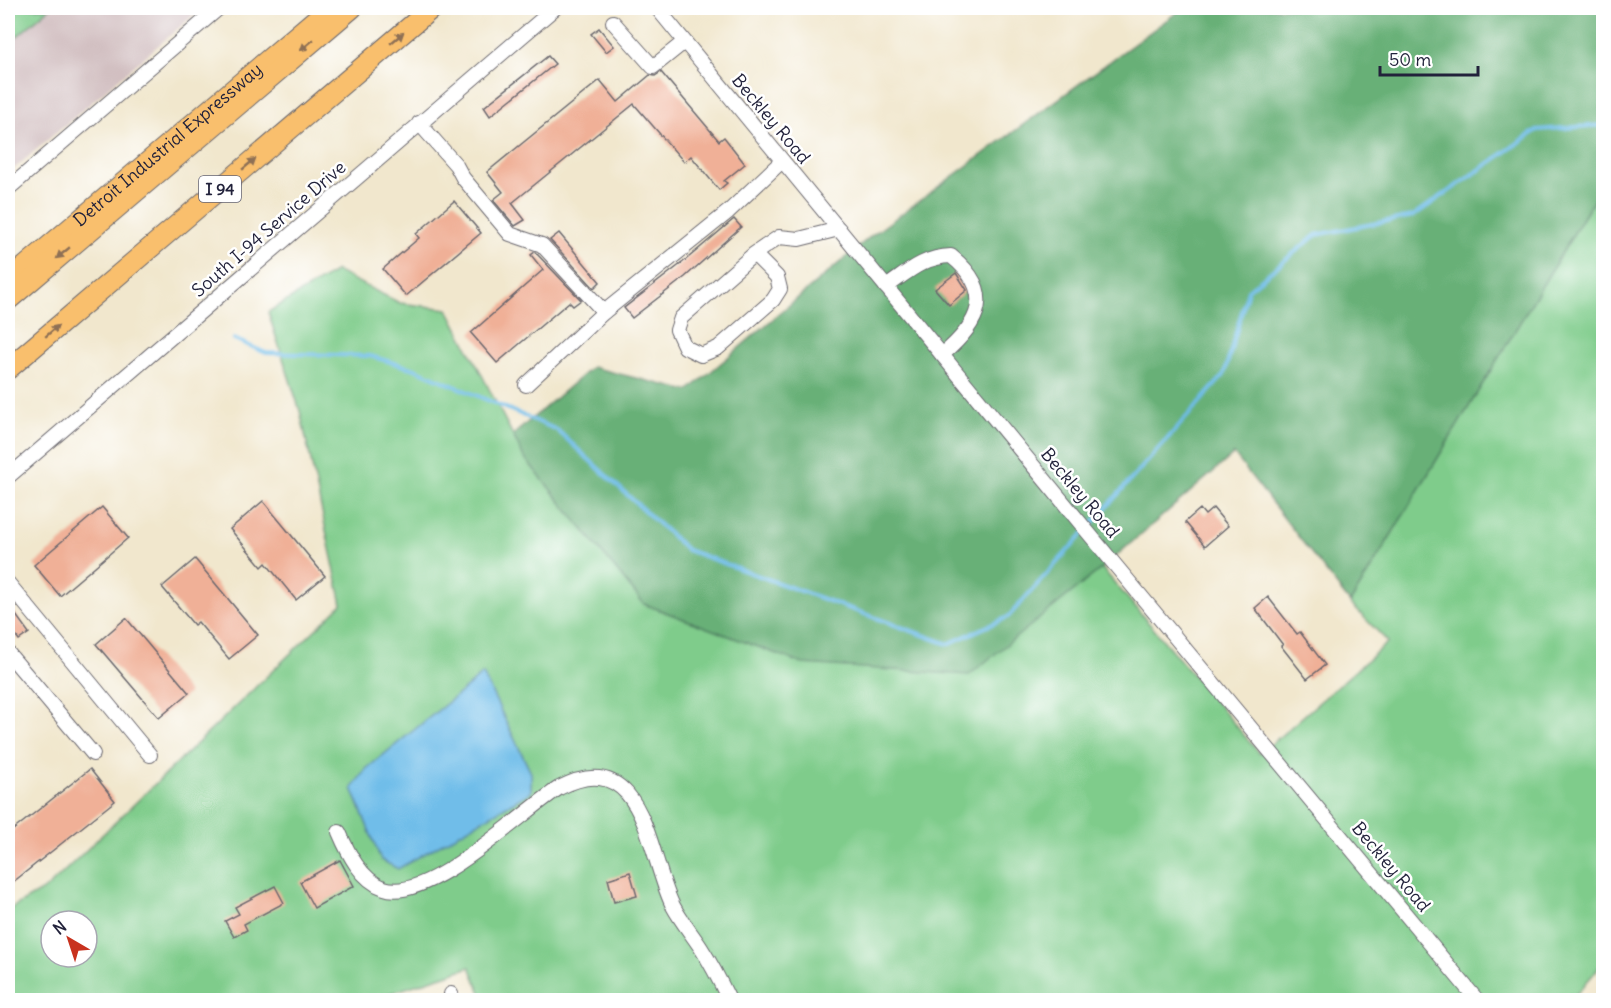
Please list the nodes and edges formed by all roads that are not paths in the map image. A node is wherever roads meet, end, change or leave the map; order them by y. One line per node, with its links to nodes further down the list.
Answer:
1 (219, 8): 11 (street)
2 (328, 8): 12 (highway, Detroit Industrial Expressway)
3 (352, 8): 18 (highway, one-way to 18)
4 (432, 8): 21 (highway, I 94, one-way to 4)
5 (555, 8): 9 (street, South I-94 Service Drive)
6 (657, 8): 8 (street, Beckley Road)
7 (613, 22): 8 (street)
8 (684, 42): 10 (street, Beckley Road)
9 (419, 123): 19 (street); 23 (street, South I-94 Service Drive)
10 (782, 161): 13 (street, Beckley Road); 19 (street)
11 (8, 189)
12 (96, 205): 15 (highway); 16 (highway, Detroit Industrial Expressway)
13 (839, 229): 14 (street); 17 (street, Beckley Road)
14 (754, 254): 14 (street)
15 (8, 269)
16 (8, 281)
17 (886, 287): 20 (street, Beckley Road); 20 (street)
18 (8, 300)
19 (604, 312): 22 (street)
20 (942, 355): 30 (street, Beckley Road)
21 (8, 369)
22 (526, 385)
23 (8, 477)
24 (8, 582): 27 (street)
25 (8, 653): 26 (street)
26 (93, 754)
27 (150, 755)
28 (339, 832): 29 (street)
29 (729, 1000)
30 (1477, 1000)

